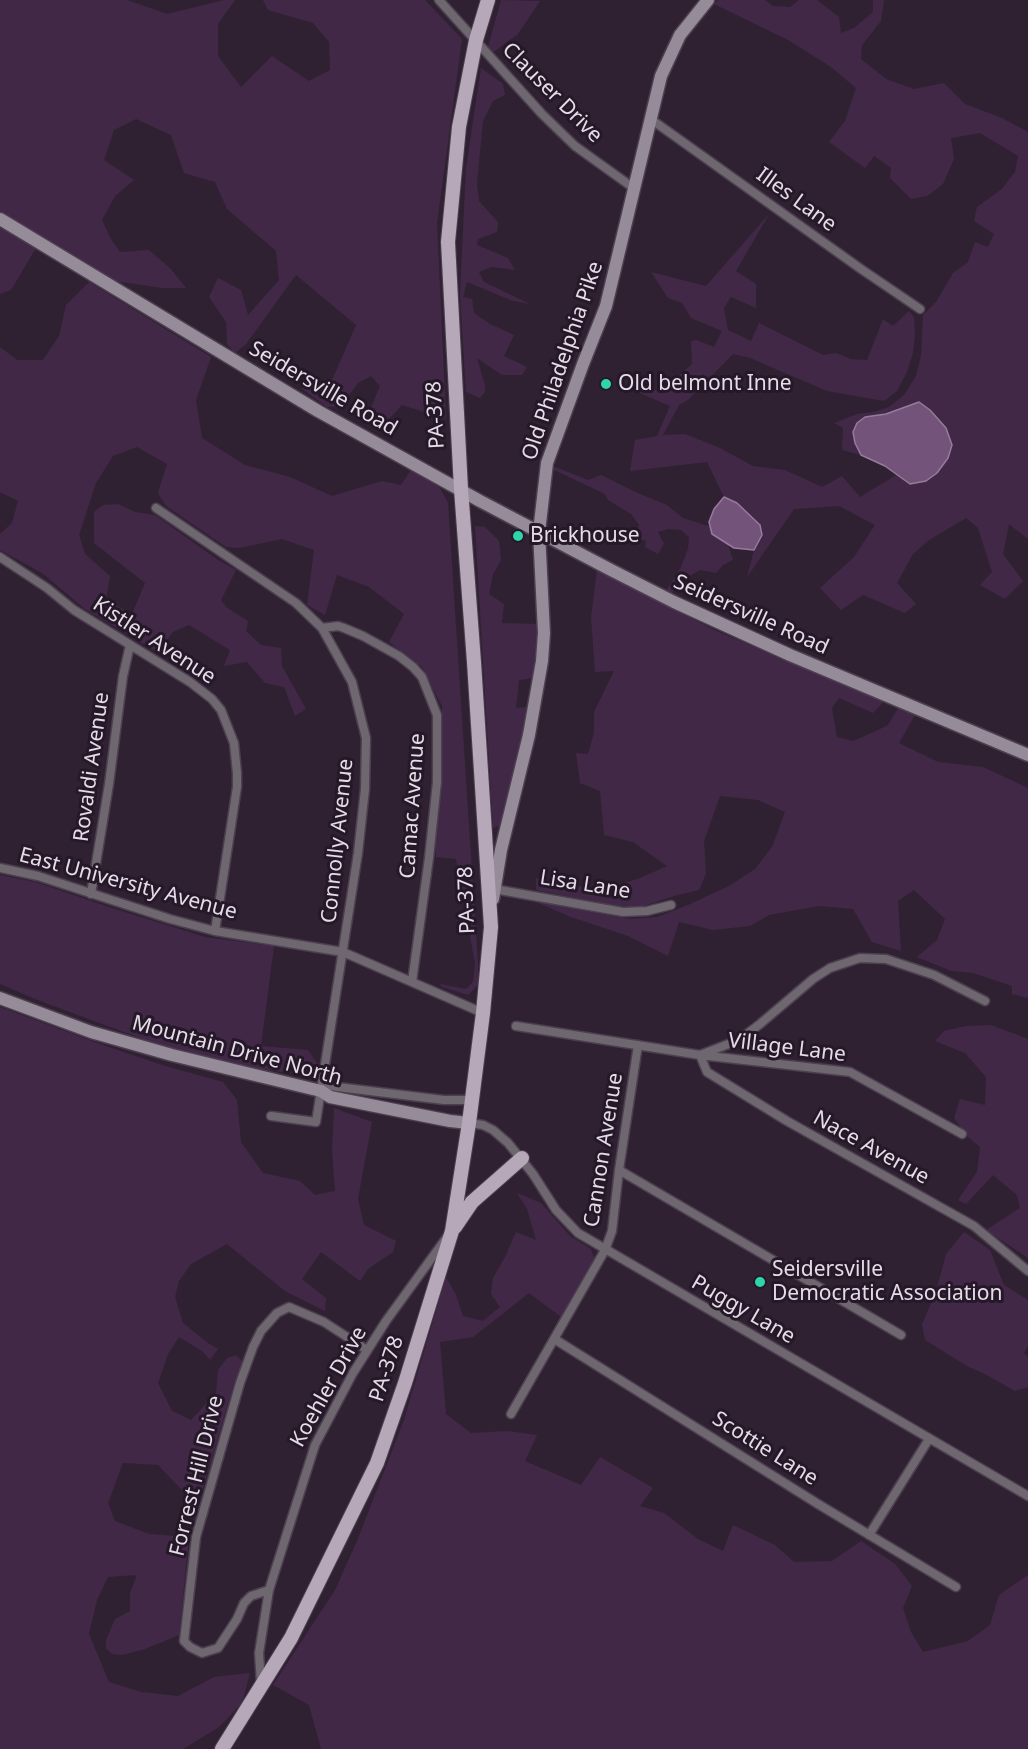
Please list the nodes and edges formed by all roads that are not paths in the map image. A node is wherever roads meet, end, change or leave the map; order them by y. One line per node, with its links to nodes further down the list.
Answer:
1 (439, 0): 4 (street, Clauser Drive)
2 (488, 0): 4 (main road, PA-378)
3 (708, 0): 5 (street, Old Philadelphia Pike)
4 (476, 40): 6 (street, Clauser Drive); 9 (main road, PA-378)
5 (652, 120): 6 (street, Old Philadelphia Pike); 8 (street, Illes Lane)
6 (635, 189): 11 (street, Old Philadelphia Pike)
7 (0, 219): 9 (street, Seidersville Road)
8 (920, 309)
9 (461, 489): 11 (street, Seidersville Road); 20 (main road, PA-378)
10 (156, 508): 13 (street, Connolly Avenue)
11 (539, 532): 15 (street, Seidersville Road); 17 (street, Old Philadelphia Pike)
12 (0, 556): 14 (street, Kistler Avenue)
13 (322, 628): 22 (street, Connolly Avenue); 23 (street, Camac Avenue)
14 (130, 645): 18 (street, Rovaldi Avenue); 21 (street, Kistler Avenue)
15 (1028, 755)
16 (0, 868): 18 (street, East University Avenue)
17 (494, 889): 19 (street, Lisa Lane); 20 (street, Old Philadelphia Pike)
18 (90, 894): 21 (street, East University Avenue)
19 (671, 905)
20 (491, 927): 26 (main road, PA-378)
21 (215, 931): 22 (street, East University Avenue)
22 (343, 952): 23 (street, East University Avenue); 30 (street, Connolly Avenue)
23 (412, 982): 26 (street, East University Avenue)
24 (0, 998): 30 (street, Mountain Drive North)
25 (986, 1000): 29 (street)
26 (483, 1013): 31 (main road, PA-378)
27 (516, 1026): 28 (street, Village Lane)
28 (638, 1045): 29 (street, Village Lane); 36 (street, Cannon Avenue)
29 (700, 1055): 34 (street, Village Lane); 39 (street, Nace Avenue)
30 (321, 1091): 31 (street); 32 (street, Connolly Avenue); 33 (street, Mountain Drive North)
31 (472, 1100): 33 (main road, PA-378)
32 (271, 1116)
33 (469, 1123): 35 (street, Puggy Lane); 37 (main road, PA-378)
34 (962, 1134)
35 (522, 1158): 37 (main road); 38 (street, Puggy Lane)
36 (619, 1170): 38 (street, Cannon Avenue); 40 (street)
37 (452, 1231): 42 (street, Koehler Drive); 49 (main road, PA-378)
38 (605, 1250): 41 (street, Cannon Avenue); 44 (street, Puggy Lane)
39 (1028, 1271)
40 (901, 1335)
41 (556, 1340): 43 (street, Cannon Avenue); 46 (street, Scottie Lane)
42 (367, 1350): 48 (street, Koehler Drive); 48 (street, Forrest Hill Drive)
43 (511, 1414)
44 (929, 1439): 45 (street, Puggy Lane); 46 (street)
45 (1028, 1496)
46 (869, 1535): 47 (street, Scottie Lane)
47 (956, 1587)
48 (268, 1590): 49 (street, Koehler Drive)
49 (261, 1684): 50 (main road, PA-378)
50 (222, 1749)

